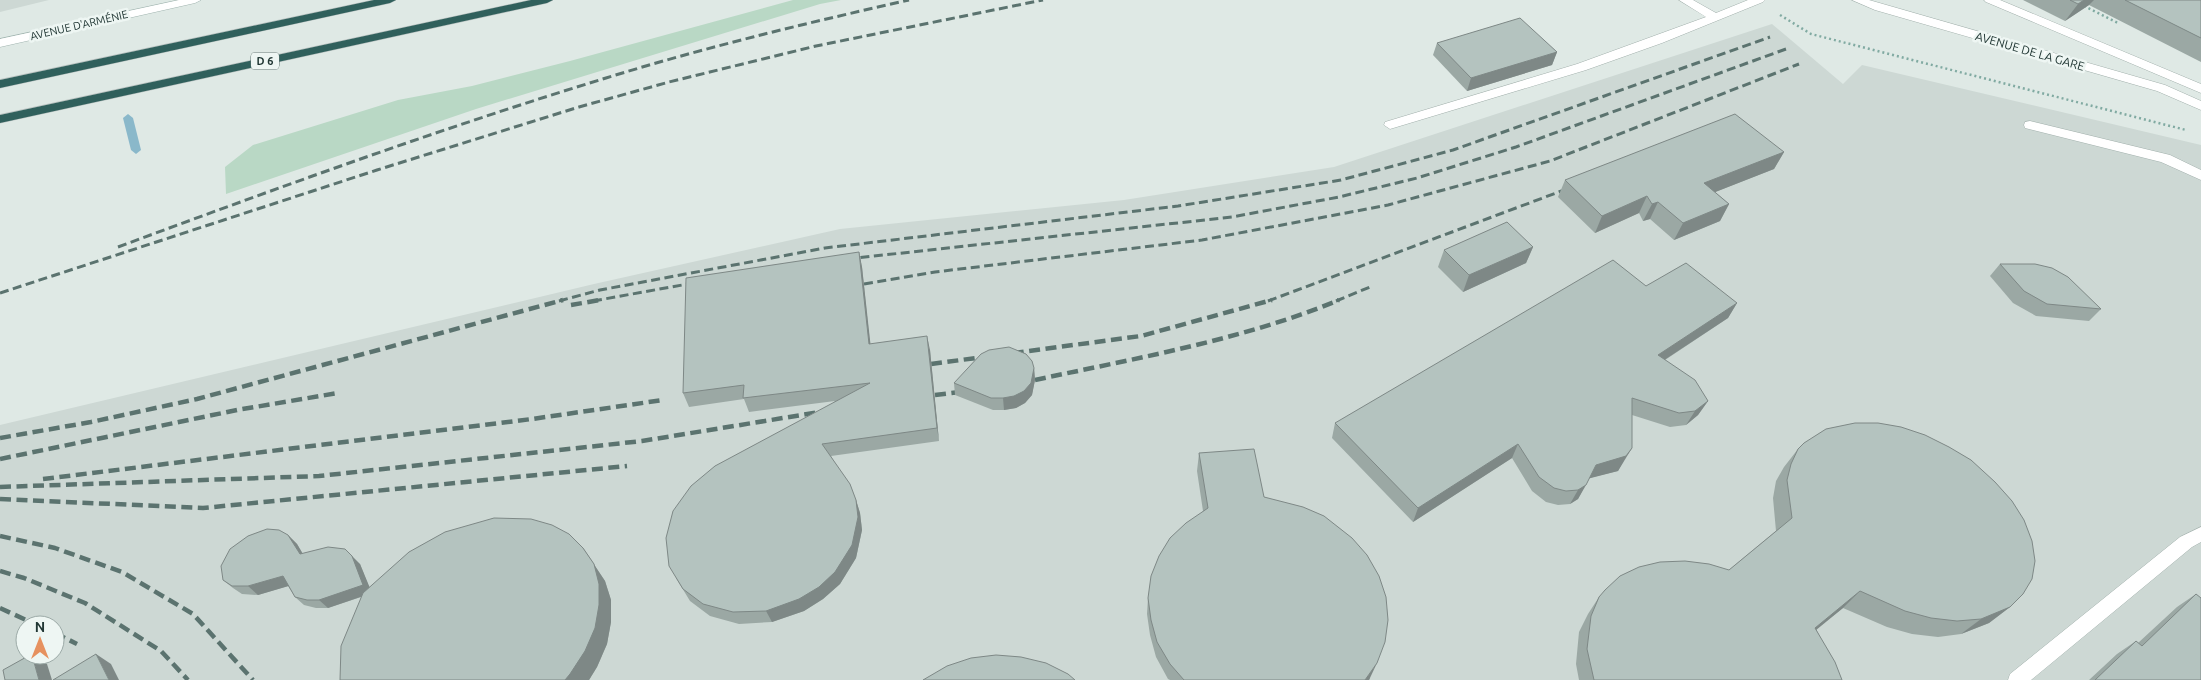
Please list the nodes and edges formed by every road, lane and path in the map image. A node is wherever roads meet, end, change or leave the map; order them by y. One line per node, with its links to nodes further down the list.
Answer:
1 (173, 0): 11 (street, AVENUE D'ARMÉNIE)
2 (195, 0): 11 (street, AVENUE D'ARMÉNIE)
3 (390, 0): 14 (highway)
4 (547, 0): 10 (highway, D 6)
5 (557, 0): 10 (highway)
6 (1685, 0): 12 (street)
7 (1758, 0): 12 (street); 20 (path)
8 (1858, 0): 16 (street, AVENUE DE LA GARE)
9 (1990, 0): 15 (street, AVENUE DE LA GARE)
10 (530, 4): 17 (highway, D 6)
11 (159, 7): 13 (street, AVENUE D'ARMÉNIE)
12 (1715, 18): 18 (street)
13 (0, 43)
14 (0, 84)
15 (2201, 89)
16 (2201, 106)
17 (0, 119)
18 (1390, 125)
19 (2030, 125): 21 (street)
20 (2192, 131)
21 (2201, 175)
22 (2201, 534): 23 (street)
23 (2017, 680)

